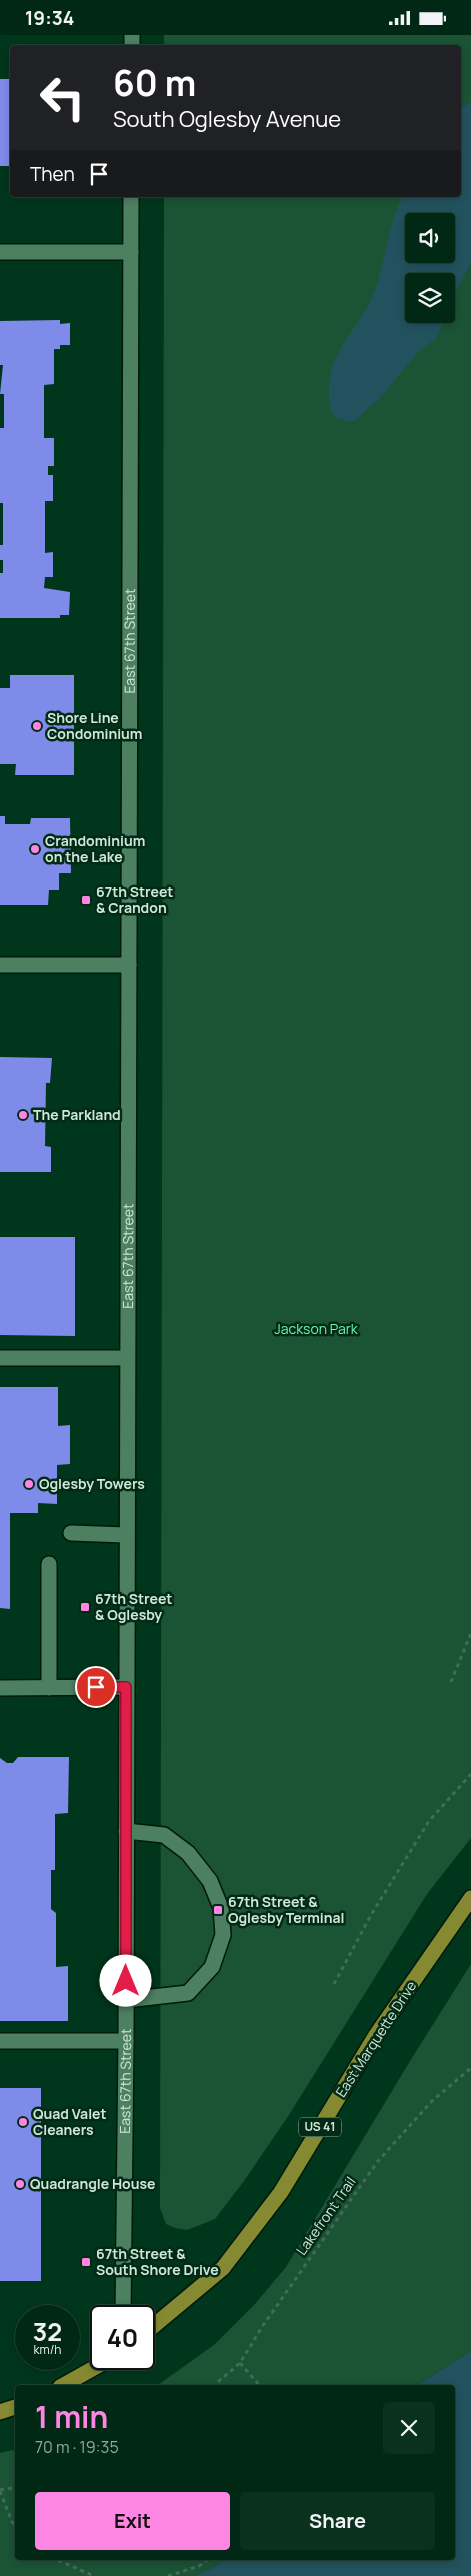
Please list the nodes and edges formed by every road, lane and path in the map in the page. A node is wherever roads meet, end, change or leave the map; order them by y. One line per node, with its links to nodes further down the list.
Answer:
1 (131, 197): 3 (street, East 67th Street)
2 (0, 252): 3 (street)
3 (131, 252): 5 (street, East 67th Street)
4 (0, 965): 5 (street)
5 (129, 965): 6 (street, East 67th Street)
6 (127, 1357): 7 (street); 9 (street, East 67th Street)
7 (0, 1358)
8 (71, 1533): 9 (street)
9 (126, 1535): 13 (street, East 67th Street)
10 (49, 1564): 15 (street)
11 (471, 1633): 12 (path)
12 (451, 1681)
13 (126, 1687): 15 (street); 17 (street, East 67th Street)
14 (0, 1688): 15 (street)
15 (49, 1688)
16 (471, 1774): 19 (path)
17 (126, 1831): 20 (street, East 67th Street); 20 (street)
18 (471, 1898): 25 (main road, East Marquette Drive / US 41)
19 (334, 1984)
20 (126, 1999): 22 (street, East 67th Street)
21 (0, 2041): 22 (street)
22 (126, 2041): 24 (street, East 67th Street)
23 (471, 2068): 26 (path, Lakefront Trail)
24 (123, 2305)
25 (155, 2325)
26 (240, 2363): 29 (path, Lakefront Trail); 30 (path)
27 (90, 2370): 28 (main road)
28 (64, 2385)
29 (214, 2385)
30 (258, 2385)
31 (15, 2407): 32 (main road)
32 (0, 2412)
33 (15, 2488): 34 (path)
34 (0, 2490): 35 (path)
35 (15, 2525)
36 (58, 2560): 38 (path)
37 (207, 2560): 39 (path)
38 (94, 2576)
39 (168, 2576)

